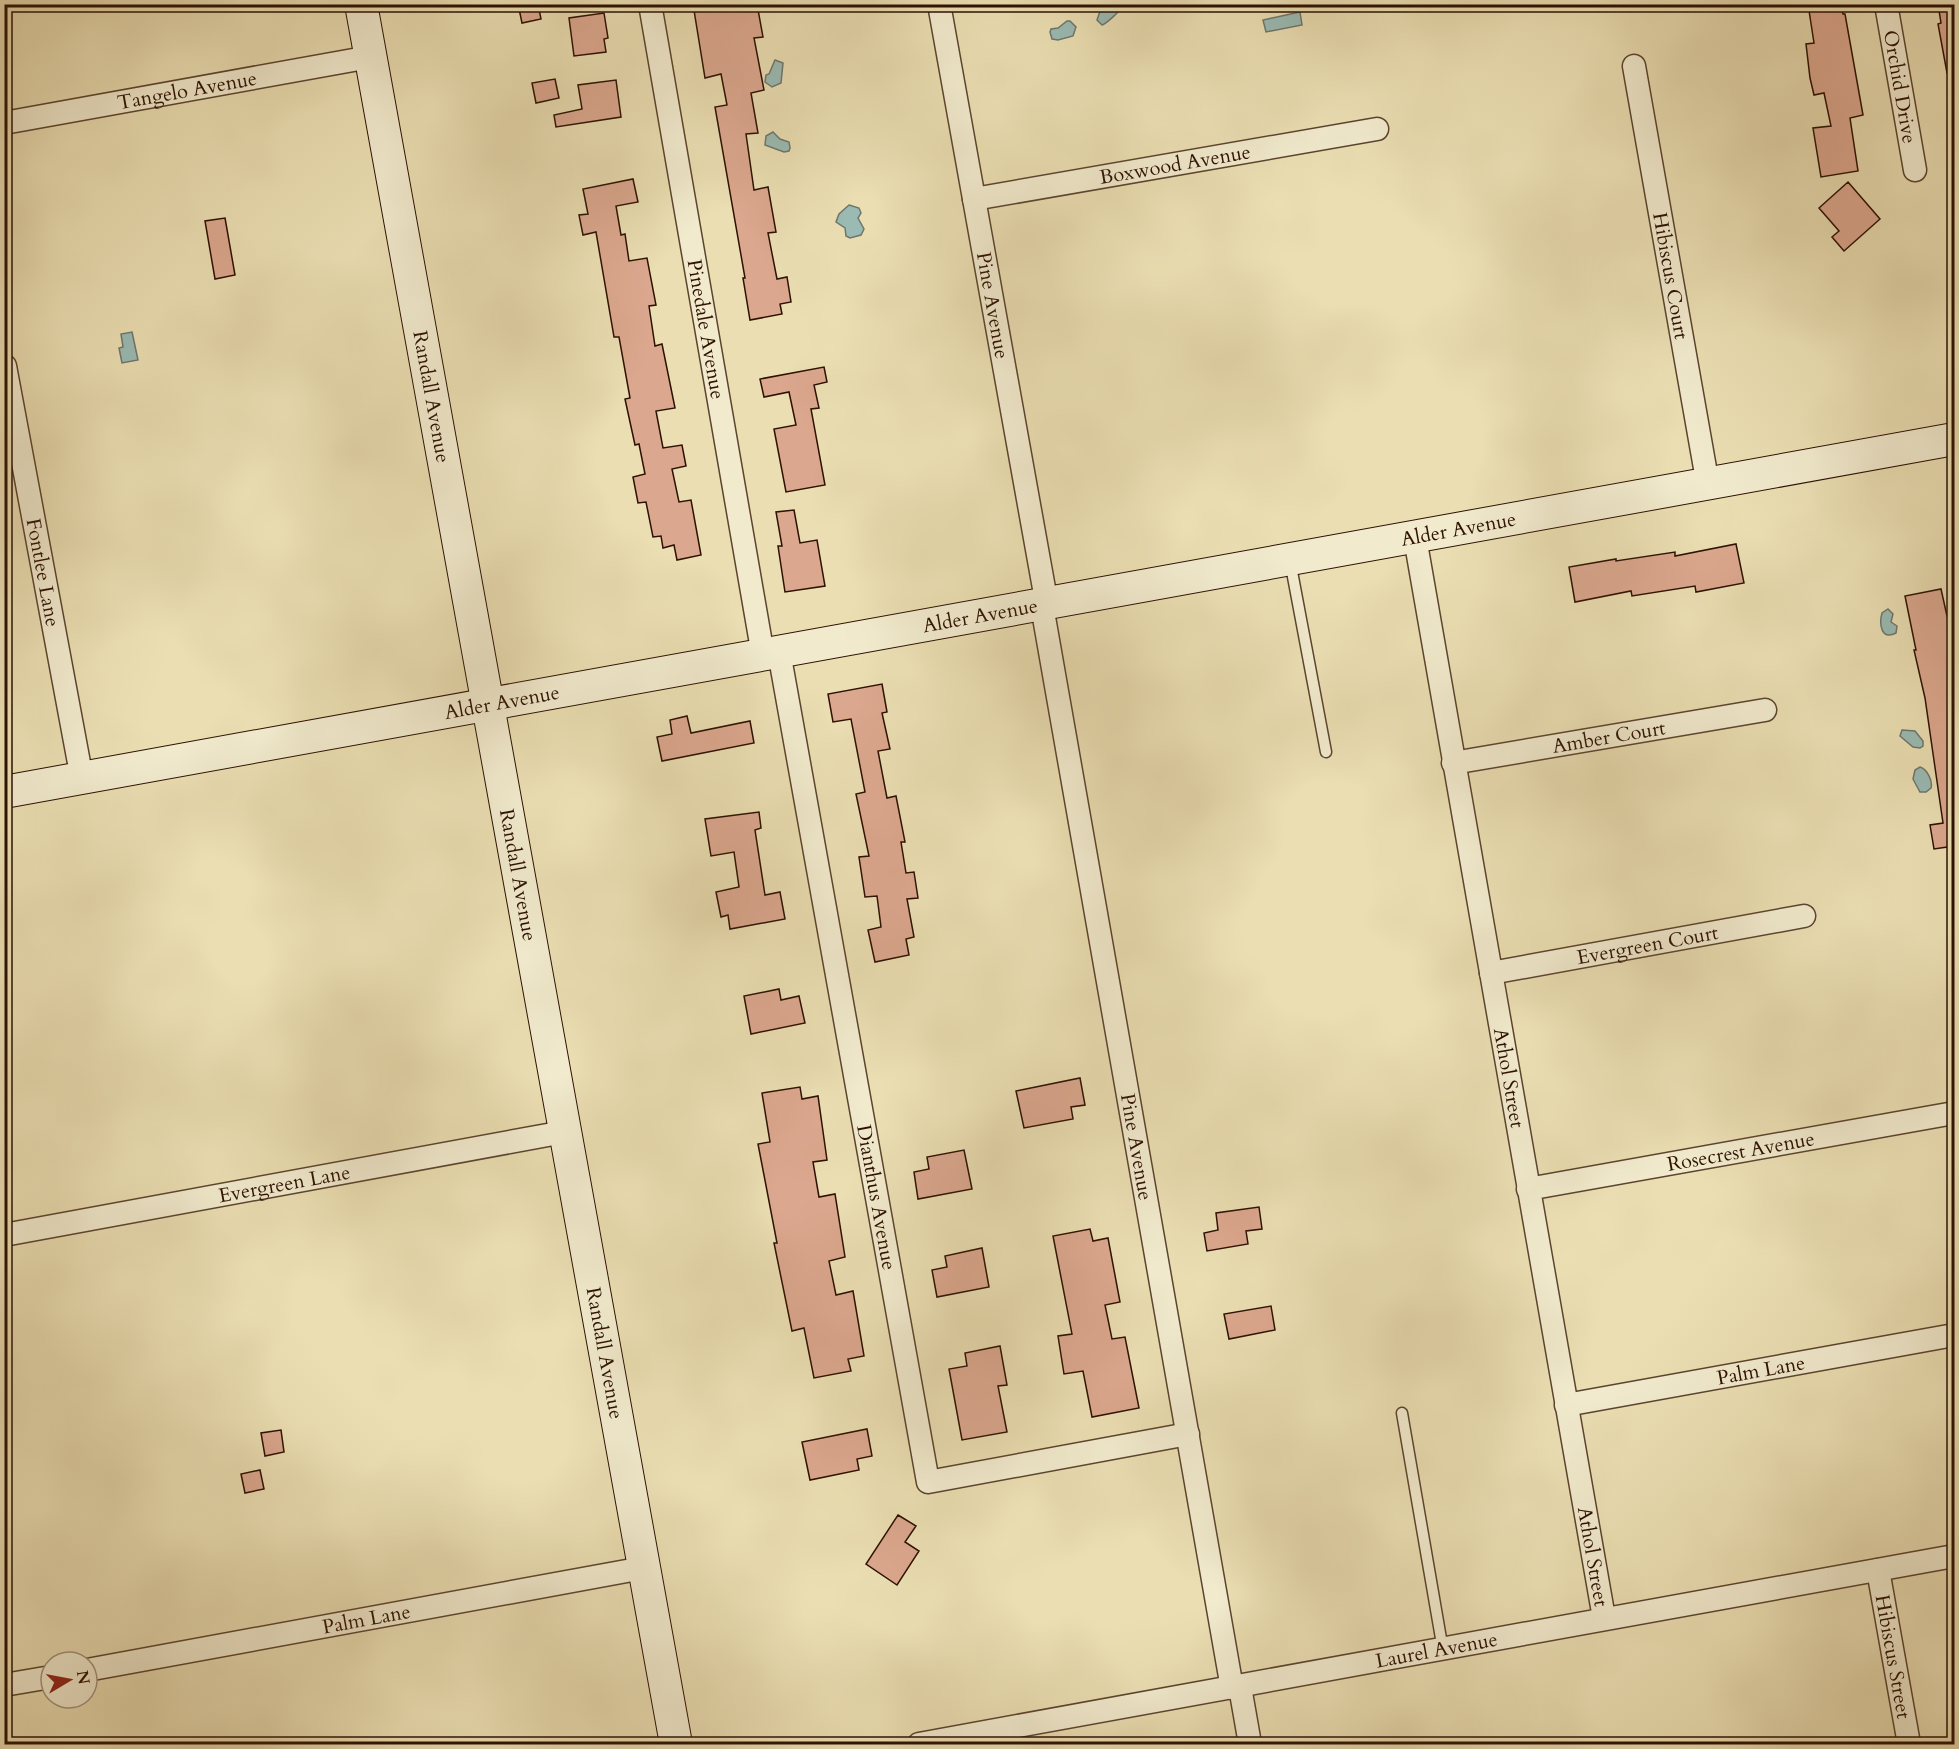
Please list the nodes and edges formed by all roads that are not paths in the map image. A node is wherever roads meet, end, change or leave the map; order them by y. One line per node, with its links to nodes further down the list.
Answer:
1 (361, 4): 5 (main road, Randall Avenue)
2 (650, 4): 17 (street, Pinedale Avenue)
3 (939, 4): 10 (street, Pine Avenue)
4 (1886, 4): 9 (street, Orchid Drive)
5 (370, 57): 7 (street, Tangelo Avenue); 18 (main road, Randall Avenue)
6 (1634, 66): 13 (street, Hibiscus Court)
7 (4, 123)
8 (1377, 129): 10 (street, Boxwood Avenue)
9 (1915, 170)
10 (974, 200): 16 (street, Pine Avenue)
11 (4, 366): 22 (street, Fontlee Lane)
12 (1954, 439): 13 (main road, Alder Avenue)
13 (1708, 485): 14 (main road, Alder Avenue)
14 (1414, 538): 15 (main road, Alder Avenue); 21 (street, Athol Street)
15 (1289, 561): 16 (main road, Alder Avenue); 20 (lane)
16 (1044, 605): 17 (main road, Alder Avenue); 33 (street, Pine Avenue)
17 (771, 654): 18 (main road, Alder Avenue); 33 (street, Dianthus Avenue)
18 (489, 706): 22 (main road, Alder Avenue); 27 (main road, Randall Avenue)
19 (1765, 710): 21 (street, Amber Court)
20 (1326, 752)
21 (1453, 763): 25 (street, Athol Street)
22 (82, 779): 23 (main road, Alder Avenue)
23 (4, 792)
24 (1804, 916): 25 (street, Evergreen Court)
25 (1491, 973): 28 (street, Athol Street)
26 (1954, 1113): 28 (street, Rosecrest Avenue)
27 (564, 1132): 29 (street, Evergreen Lane); 35 (main road, Randall Avenue)
28 (1528, 1189): 31 (street, Athol Street)
29 (4, 1235)
30 (1954, 1335): 31 (street, Palm Lane)
31 (1566, 1405): 37 (street, Athol Street)
32 (1402, 1413): 38 (lane)
33 (1188, 1434): 42 (street, Pine Avenue)
34 (1954, 1556): 36 (street, Laurel Avenue)
35 (643, 1568): 39 (street, Palm Lane); 44 (main road, Randall Avenue)
36 (1878, 1570): 37 (street, Laurel Avenue); 47 (street, Hibiscus Street)
37 (1604, 1618): 38 (street, Laurel Avenue)
38 (1443, 1650): 42 (street, Laurel Avenue)
39 (99, 1668)
40 (39, 1679): 41 (street)
41 (4, 1685)
42 (1236, 1687): 43 (street, Laurel Avenue); 46 (street, Pine Avenue)
43 (1025, 1735): 45 (street, Laurel Avenue)
44 (676, 1744)
45 (919, 1744)
46 (1250, 1744)
47 (1909, 1744)

